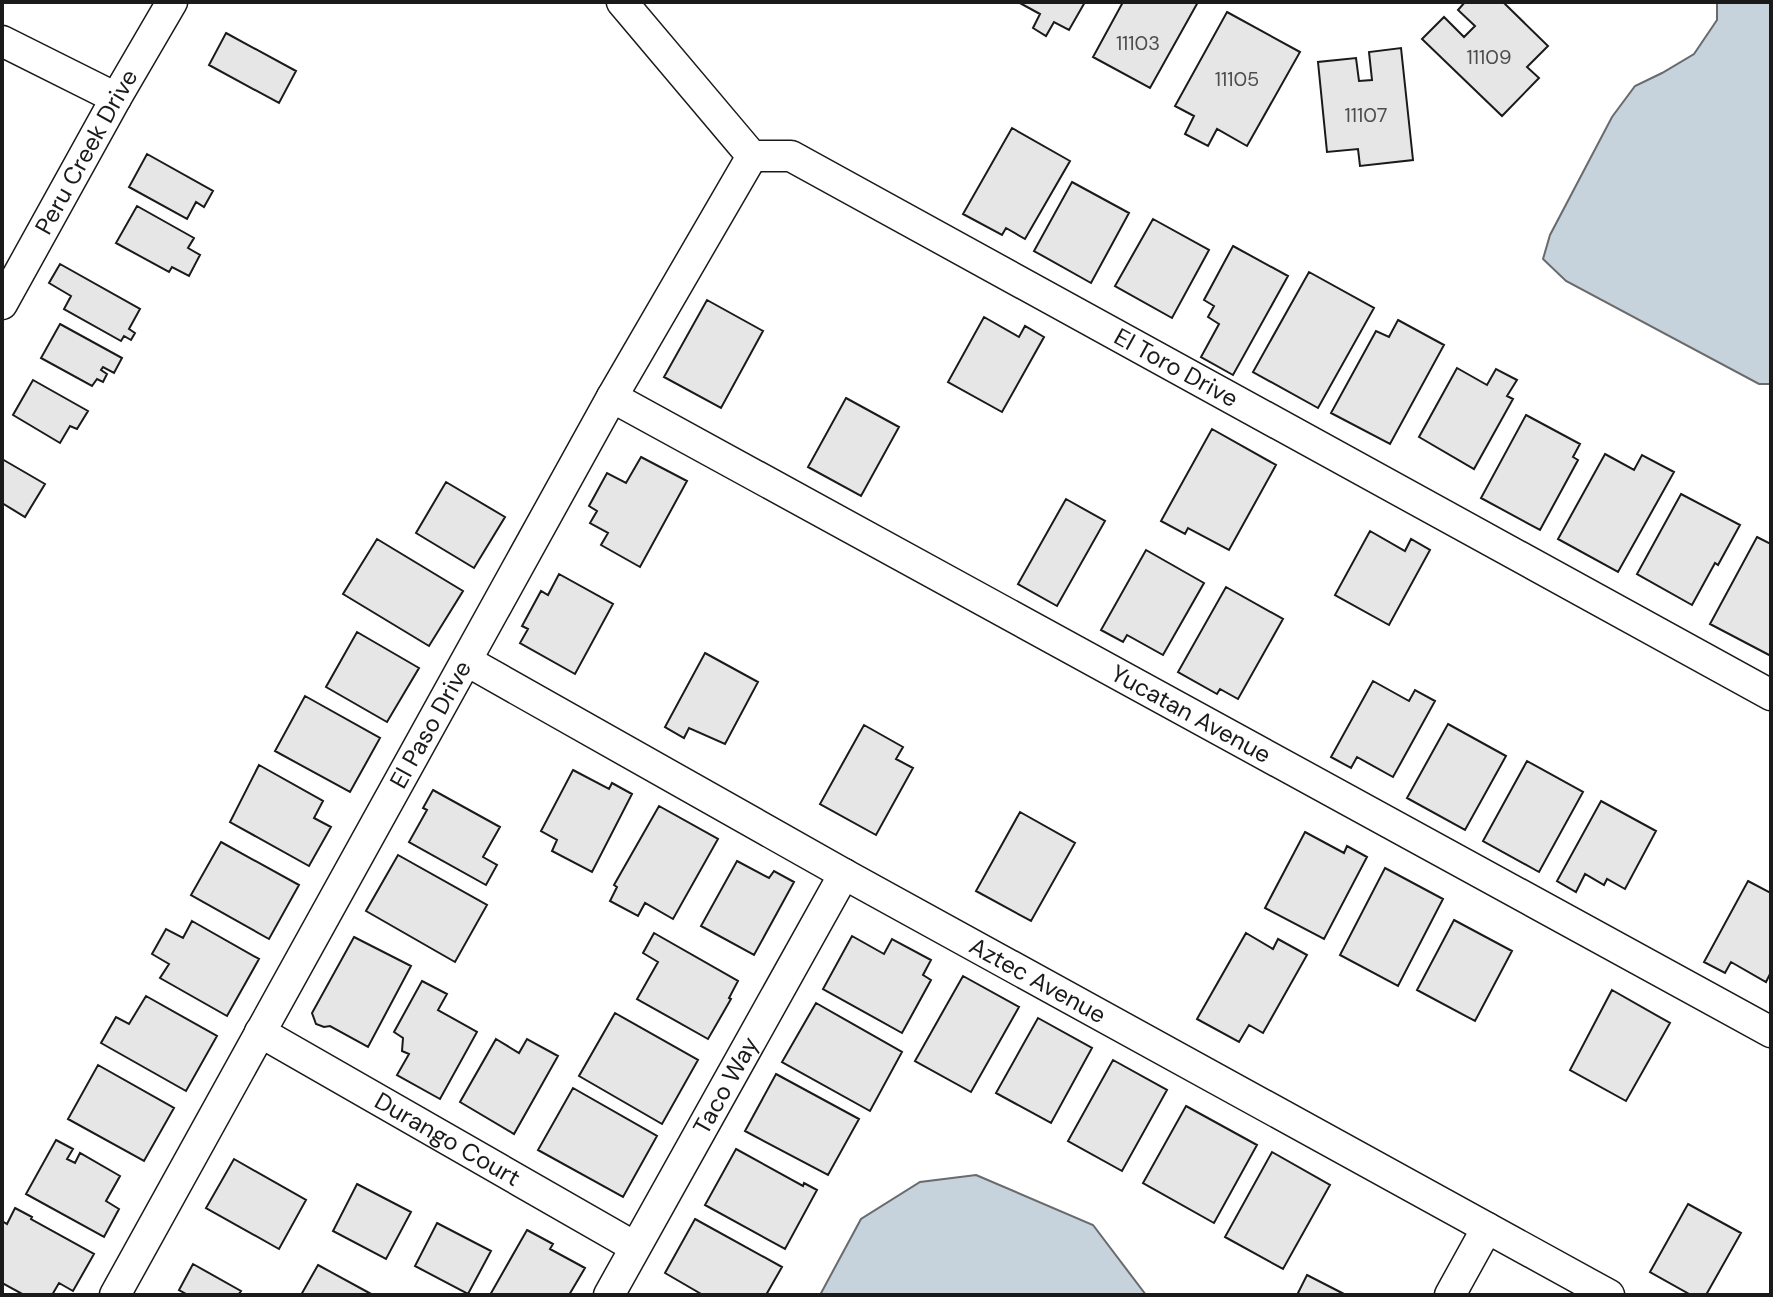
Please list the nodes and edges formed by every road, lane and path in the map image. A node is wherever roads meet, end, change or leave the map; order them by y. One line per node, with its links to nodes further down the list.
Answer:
1 (172, 2): 4 (street, Peru Creek Drive)
2 (622, 2): 5 (street)
3 (2, 41): 4 (street)
4 (116, 98): 6 (street, Peru Creek Drive)
5 (752, 156): 7 (street, El Paso Drive); 9 (street, El Toro Drive)
6 (5, 291)
7 (612, 397): 8 (street, El Paso Drive); 12 (street, Yucatan Avenue)
8 (467, 661): 10 (street, Aztec Avenue); 11 (street, El Paso Drive)
9 (1771, 695)
10 (844, 874): 13 (street, Aztec Avenue); 14 (street, Taco Way)
11 (260, 1032): 14 (street, Durango Court); 15 (street, El Paso Drive)
12 (1771, 1032)
13 (1487, 1228): 17 (street); 18 (street, Aztec Avenue)
14 (635, 1247): 16 (street, Taco Way)
15 (117, 1294)
16 (609, 1295)
17 (1450, 1295)
18 (1609, 1295)

